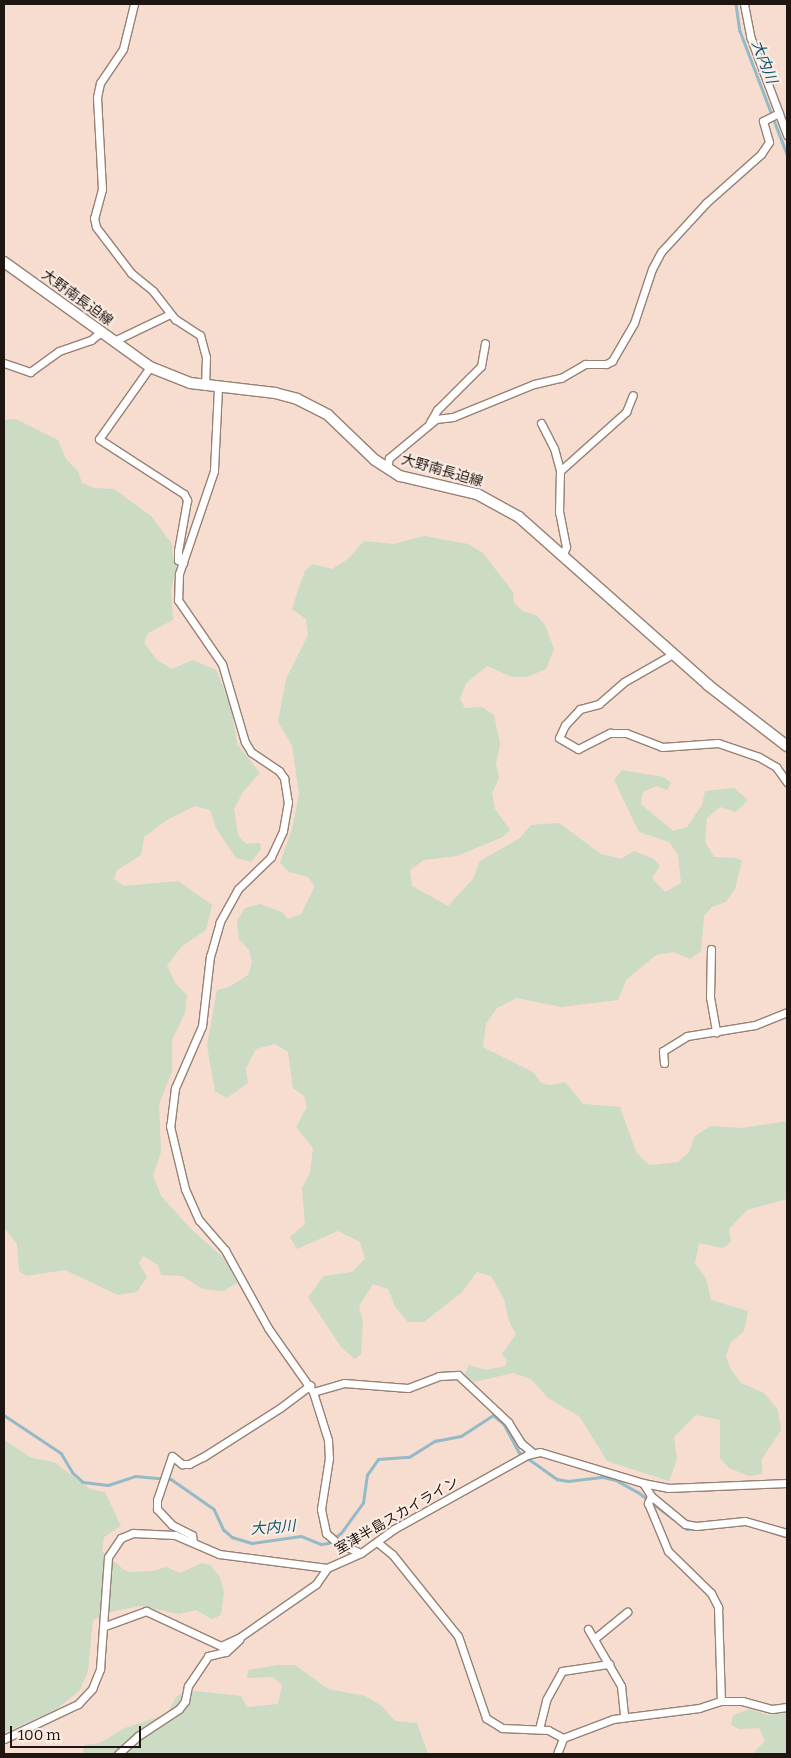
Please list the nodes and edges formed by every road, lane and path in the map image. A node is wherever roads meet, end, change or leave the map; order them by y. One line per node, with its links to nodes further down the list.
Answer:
1 (134, 4): 6 (street)
2 (744, 4): 3 (street)
3 (778, 113): 4 (street); 15 (street)
4 (787, 135)
5 (4, 262): 7 (main road, 大野南長迫線)
6 (170, 314): 8 (street); 12 (street)
7 (101, 332): 8 (main road, 大野南長迫線); 10 (street)
8 (114, 341): 11 (main road, 大野南長迫線)
9 (485, 343): 15 (street)
10 (4, 363)
11 (150, 367): 12 (main road, 大野南長迫線); 20 (street)
12 (205, 386): 13 (main road, 大野南長迫線)
13 (218, 388): 17 (main road, 大野南長迫線); 20 (street)
14 (633, 395): 18 (street)
15 (430, 423): 17 (street)
16 (542, 423): 18 (street)
17 (387, 468): 19 (main road, 大野南長迫線)
18 (560, 471): 19 (street)
19 (563, 554): 21 (main road, 大野南長迫線)
20 (183, 562): 28 (street)
21 (673, 654): 22 (main road, 大野南長迫線); 23 (street)
22 (787, 746)
23 (787, 782)
24 (711, 949): 26 (street)
25 (787, 1012): 26 (street)
26 (716, 1032): 27 (street)
27 (664, 1063)
28 (312, 1389): 29 (street); 34 (street); 36 (street)
29 (532, 1453): 30 (street); 35 (street, 室津半島スカイライン)
30 (643, 1483): 31 (street); 32 (street)
31 (787, 1483)
32 (649, 1499): 33 (street); 44 (street)
33 (787, 1532)
34 (193, 1542): 37 (street, 室津半島スカイライン); 39 (street, 室津半島スカイライン)
35 (377, 1542): 36 (street, 室津半島スカイライン); 47 (street)
36 (361, 1553): 37 (street, 室津半島スカイライン)
37 (327, 1568): 41 (street)
38 (627, 1612): 42 (street)
39 (105, 1626): 41 (street); 49 (street, 室津半島スカイライン)
40 (588, 1628): 42 (street)
41 (240, 1637): 50 (street)
42 (594, 1639): 43 (street)
43 (609, 1664): 46 (street); 47 (street)
44 (721, 1701): 45 (street); 46 (street)
45 (787, 1707)
46 (624, 1717): 48 (street)
47 (539, 1729): 48 (street)
48 (563, 1738): 51 (street)
49 (4, 1739)
50 (118, 1754)
51 (557, 1754)

